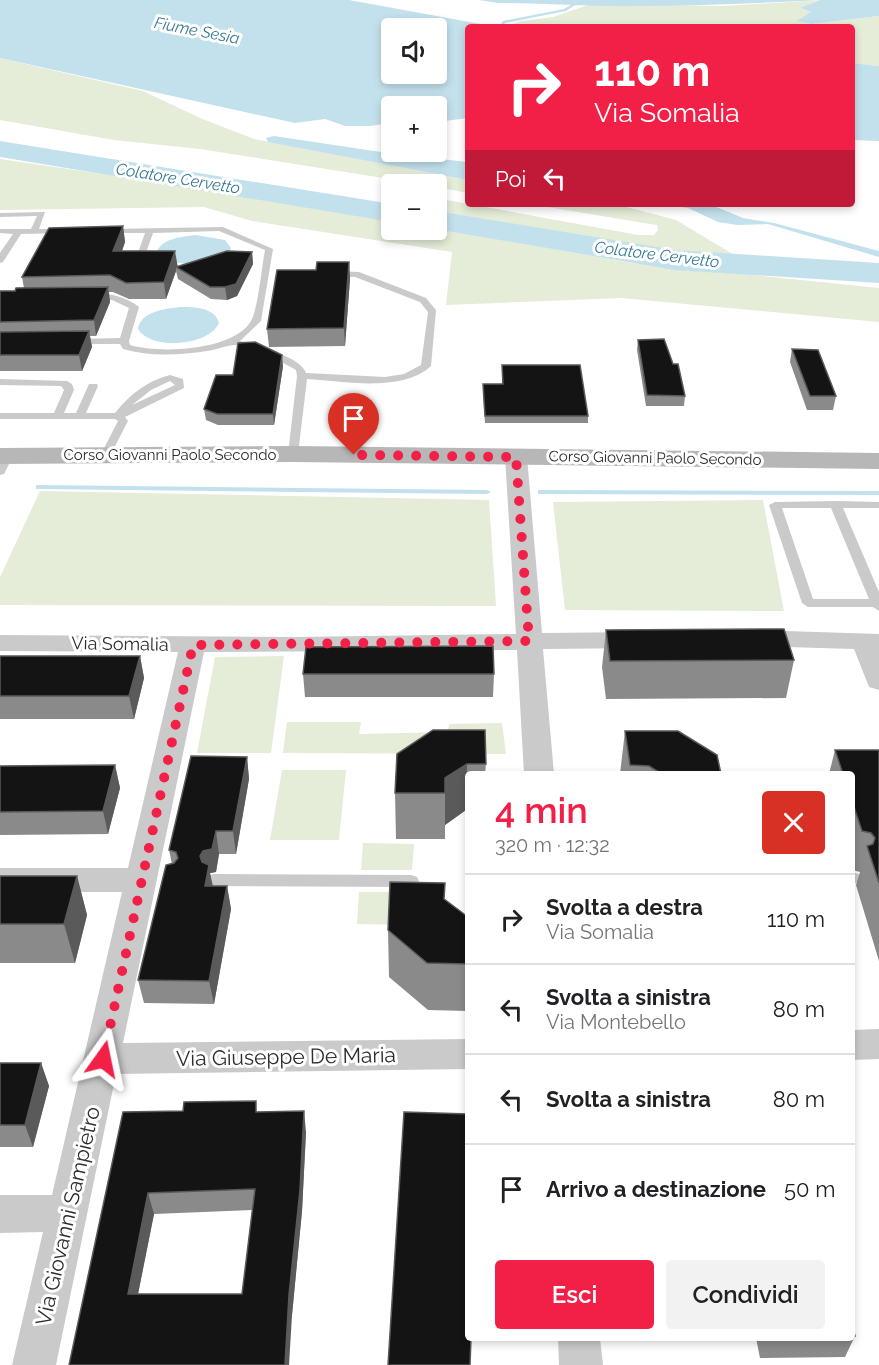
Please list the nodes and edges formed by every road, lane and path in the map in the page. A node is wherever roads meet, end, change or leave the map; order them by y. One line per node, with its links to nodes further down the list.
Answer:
1 (0, 215): 5 (lane)
2 (150, 230): 7 (lane); 9 (lane); 11 (lane)
3 (0, 231): 4 (lane)
4 (18, 231): 5 (lane); 8 (lane)
5 (34, 231): 6 (lane)
6 (80, 231)
7 (103, 231)
8 (0, 260)
9 (138, 264)
10 (321, 274): 17 (lane)
11 (264, 275): 12 (lane); 16 (lane)
12 (276, 275)
13 (79, 298): 14 (lane)
14 (124, 341): 15 (lane); 16 (lane)
15 (68, 342)
16 (234, 342): 17 (lane)
17 (302, 376): 25 (lane)
18 (0, 382): 20 (lane)
19 (93, 386): 21 (lane)
20 (58, 415): 21 (lane); 22 (lane)
21 (80, 415): 23 (lane)
22 (0, 416)
23 (118, 416): 23 (lane); 24 (lane)
24 (106, 454): 25 (main road, Corso Giovanni Paolo Secondo); 28 (main road, Corso Giovanni Paolo Secondo)
25 (293, 454): 26 (main road, Corso Giovanni Paolo Secondo)
26 (516, 457): 27 (main road, Corso Giovanni Paolo Secondo); 34 (street)
27 (879, 460)
28 (3, 461)
29 (835, 504): 30 (lane); 31 (lane); 31 (lane)
30 (879, 505)
31 (878, 604)
32 (723, 639): 36 (street)
33 (665, 640): 34 (street, Via Somalia)
34 (529, 641): 37 (street, Via Somalia); 39 (street)
35 (0, 643): 37 (street, Via Somalia)
36 (872, 643): 38 (street)
37 (193, 645): 41 (street, Via Giovanni Sampietro)
38 (879, 681)
39 (539, 771)
40 (0, 880): 41 (street)
41 (152, 880): 47 (street, Via Giovanni Sampietro)
42 (214, 880): 43 (lane)
43 (411, 880)
44 (879, 1044): 45 (street)
45 (855, 1045)
46 (465, 1054): 47 (street, Via Giuseppe De Maria)
47 (103, 1059): 48 (street, Via Giovanni Sampietro)
48 (69, 1213): 49 (street); 51 (street, Via Giovanni Sampietro)
49 (0, 1214)
50 (579, 1341): 52 (street)
51 (34, 1365)
52 (581, 1365)

